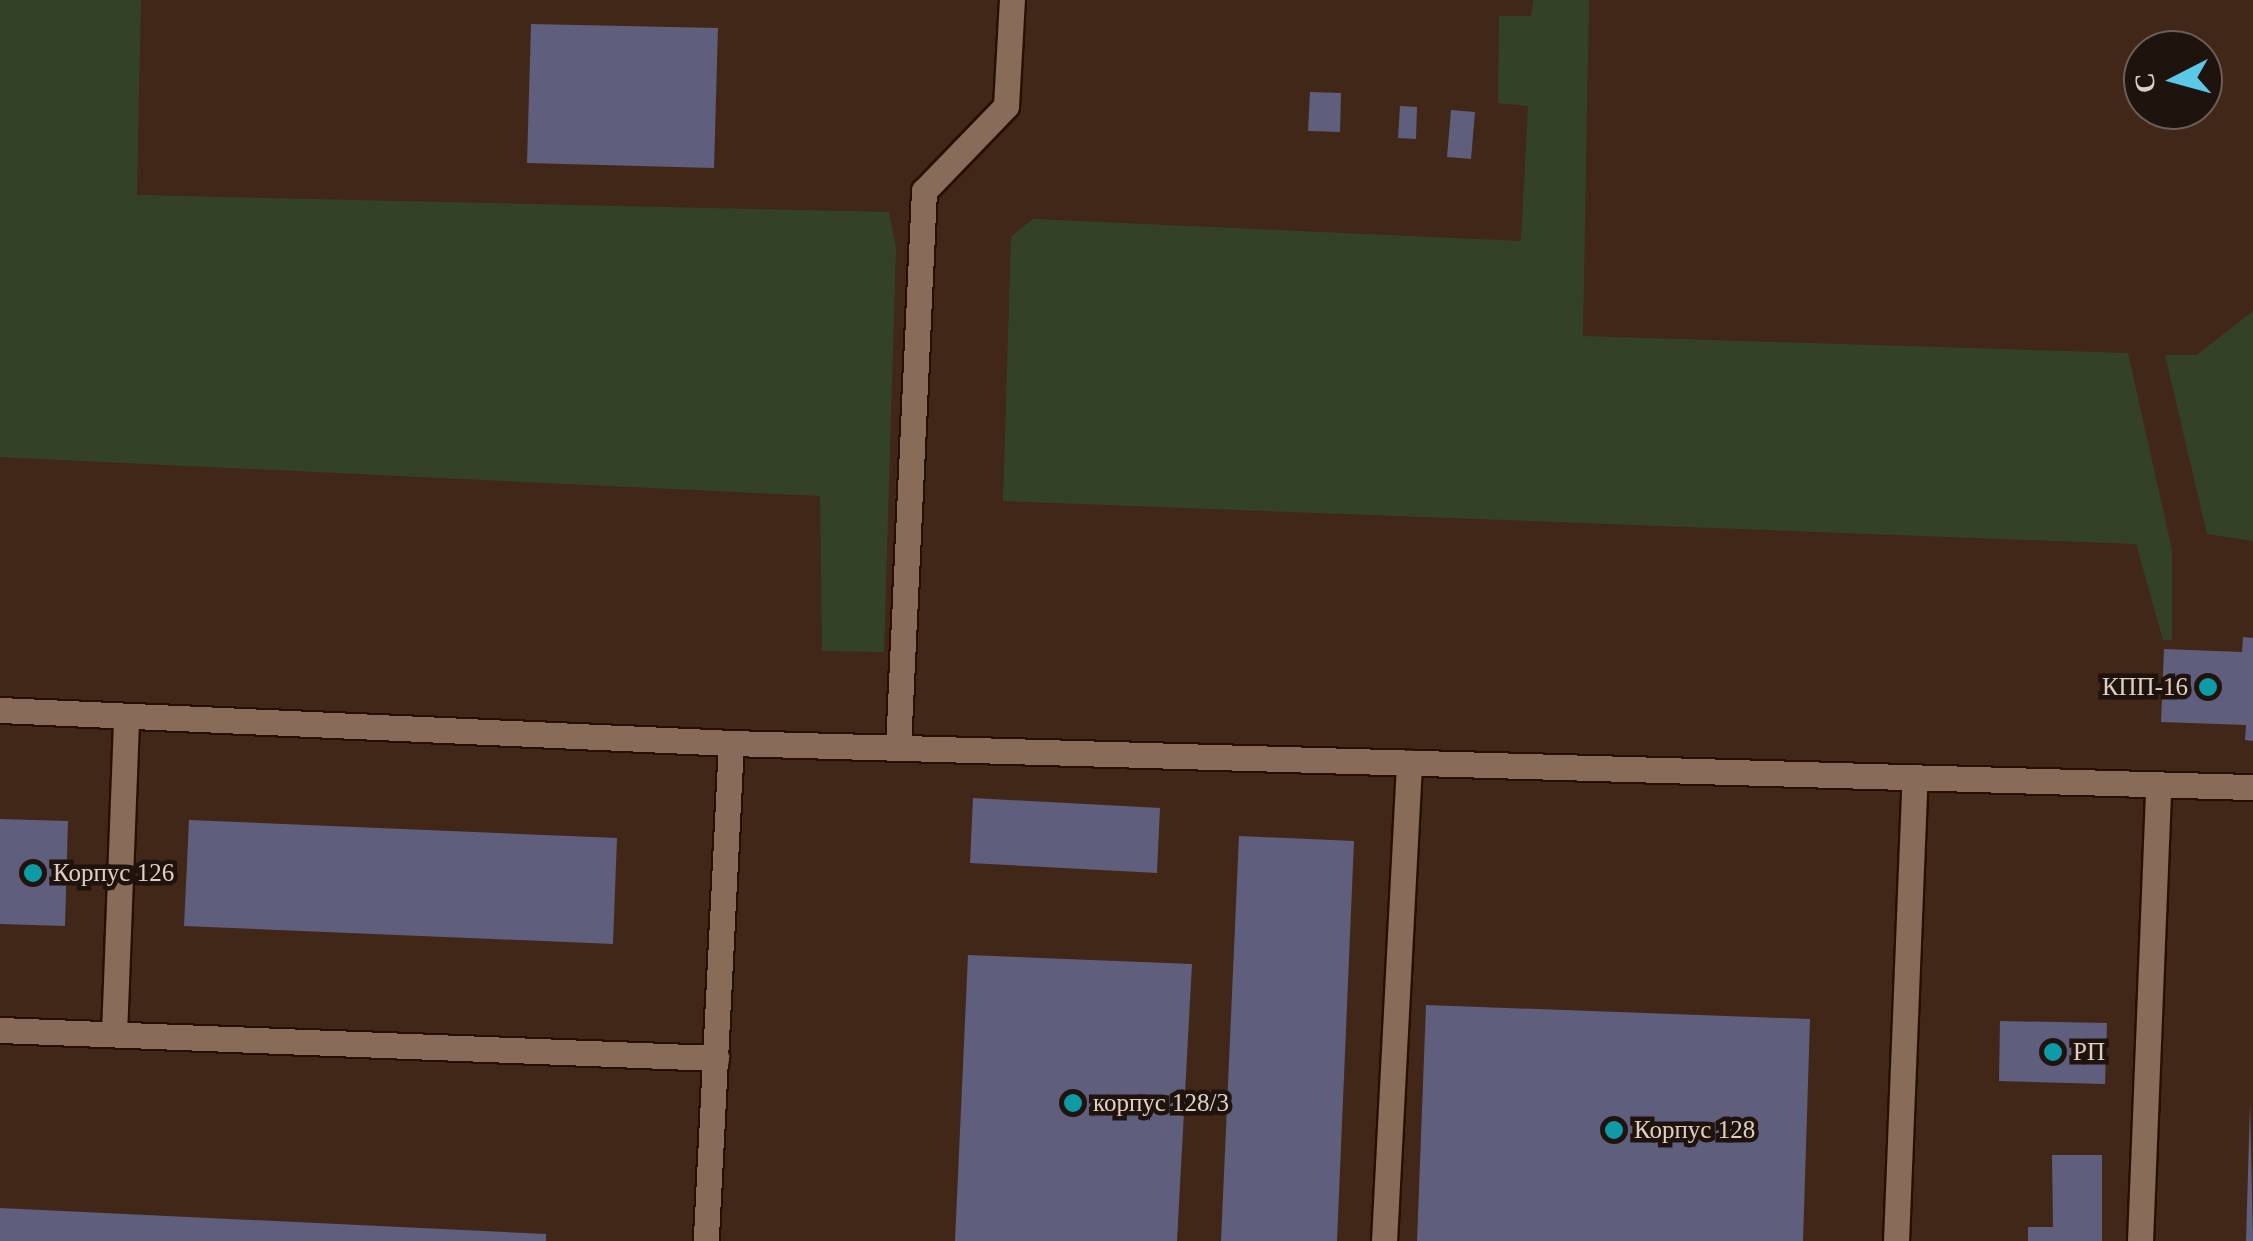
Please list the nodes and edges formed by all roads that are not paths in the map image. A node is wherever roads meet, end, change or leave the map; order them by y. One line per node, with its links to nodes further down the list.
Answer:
1 (1012, 0): 5 (lane)
2 (0, 710): 3 (lane)
3 (126, 716): 4 (lane); 11 (lane)
4 (731, 743): 5 (lane); 12 (lane)
5 (898, 748): 6 (lane)
6 (1409, 763): 7 (lane); 14 (lane)
7 (1915, 777): 8 (lane); 15 (lane)
8 (2158, 784): 9 (lane); 16 (lane)
9 (2253, 786)
10 (0, 1030): 11 (lane)
11 (114, 1034): 12 (lane)
12 (716, 1058): 13 (lane)
13 (706, 1241)
14 (1384, 1241)
15 (1896, 1241)
16 (2140, 1241)

